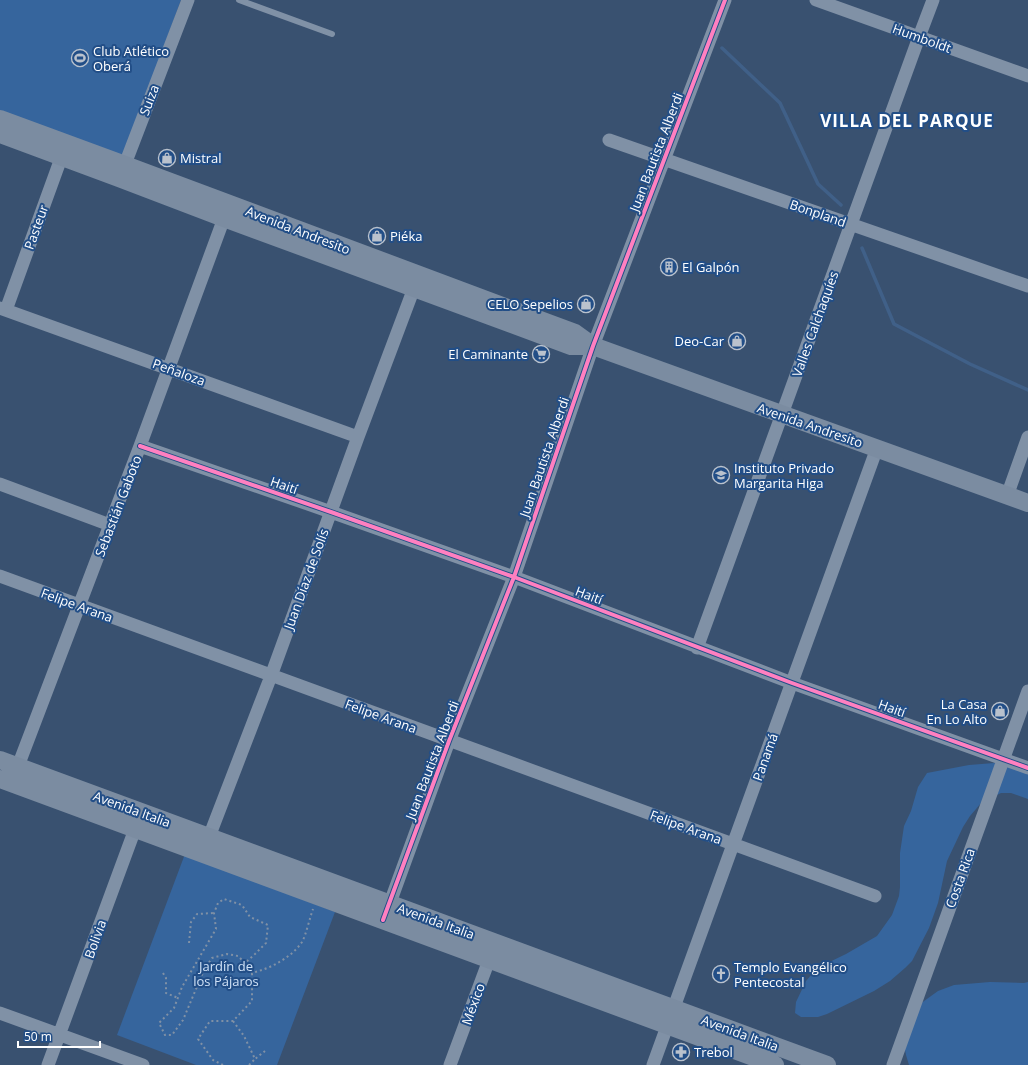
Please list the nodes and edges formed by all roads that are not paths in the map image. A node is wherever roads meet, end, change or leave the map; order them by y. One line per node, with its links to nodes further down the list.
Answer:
1 (188, 0): 14 (street, Suiza)
2 (239, 0): 6 (lane)
3 (725, 0): 13 (street, Juan Bautista Alberdi)
4 (816, 0): 7 (street, Humboldt)
5 (933, 0): 7 (street, Valles Calchaquíes)
6 (332, 34)
7 (919, 37): 8 (street, Humboldt); 16 (street, Valles Calchaquíes)
8 (1028, 76)
9 (0, 119): 12 (main road, Avenida Andresito)
10 (0, 134): 12 (main road, Avenida Andresito)
11 (609, 140): 13 (street, Bonpland)
12 (64, 150): 14 (main road, Avenida Andresito); 19 (street, Pasteur)
13 (664, 160): 16 (street, Bonpland); 20 (street, Juan Bautista Alberdi)
14 (122, 171): 15 (main road, Avenida Andresito)
15 (226, 211): 17 (main road, Avenida Andresito); 21 (street, Sebastián Gaboto)
16 (851, 224): 18 (street, Bonpland); 22 (street, Valles Calchaquíes)
17 (416, 282): 20 (main road, Avenida Andresito); 23 (street, Juan Díaz de Solís)
18 (1028, 286)
19 (3, 309): 21 (street, Peñaloza)
20 (593, 346): 22 (main road, Avenida Andresito); 33 (street, Juan Bautista Alberdi)
21 (169, 369): 23 (street, Peñaloza); 25 (street, Sebastián Gaboto)
22 (782, 415): 26 (main road, Avenida Andresito); 35 (street, Valles Calchaquíes)
23 (358, 437): 30 (street, Juan Díaz de Solís)
24 (1028, 437): 28 (street)
25 (140, 446): 30 (street, Haití); 31 (street, Sebastián Gaboto)
26 (877, 448): 28 (main road, Avenida Andresito); 37 (street, Panamá)
27 (0, 484): 31 (street)
28 (1007, 496): 29 (main road, Avenida Andresito)
29 (1028, 503)
30 (331, 512): 33 (street, Haití); 36 (street, Juan Díaz de Solís)
31 (110, 525): 34 (street, Sebastián Gaboto)
32 (0, 576): 34 (street, Felipe Arana)
33 (514, 577): 35 (street, Haití); 39 (street, Juan Bautista Alberdi)
34 (80, 606): 36 (street, Felipe Arana); 42 (street, Sebastián Gaboto)
35 (697, 648): 37 (street, Haití)
36 (271, 676): 39 (street, Felipe Arana); 47 (street, Juan Díaz de Solís)
37 (792, 683): 40 (street, Haití); 48 (street, Panamá)
38 (1028, 691): 40 (street, Costa Rica)
39 (449, 741): 48 (street, Felipe Arana); 50 (street, Juan Bautista Alberdi)
40 (1003, 759): 43 (street, Haití); 63 (street, Costa Rica)
41 (0, 760): 42 (main road, Avenida Italia)
42 (18, 767): 44 (street, Sebastián Gaboto); 45 (main road, Avenida Italia)
43 (1028, 768)
44 (6, 781): 46 (main road, Avenida Italia)
45 (141, 812): 46 (street, Bolivia); 47 (main road, Avenida Italia)
46 (135, 829): 51 (main road, Avenida Italia); 56 (street, Bolivia)
47 (210, 837): 50 (main road, Avenida Italia)
48 (733, 844): 49 (street, Felipe Arana); 55 (street, Panamá)
49 (875, 896)
50 (390, 904): 51 (street, Juan Bautista Alberdi); 52 (main road, Avenida Italia)
51 (383, 920): 53 (main road, Avenida Italia)
52 (495, 943): 53 (street, México); 55 (main road, Avenida Italia)
53 (489, 959): 55 (main road, Avenida Italia); 59 (street, México)
54 (0, 1013): 56 (street)
55 (671, 1017): 60 (street, Panamá); 61 (main road, Avenida Italia); 62 (main road, Avenida Italia)
56 (60, 1035): 57 (street, Bolivia); 58 (street)
57 (48, 1065)
58 (143, 1065)
59 (450, 1065)
60 (653, 1065)
61 (775, 1065)
62 (827, 1065)
63 (893, 1065)

